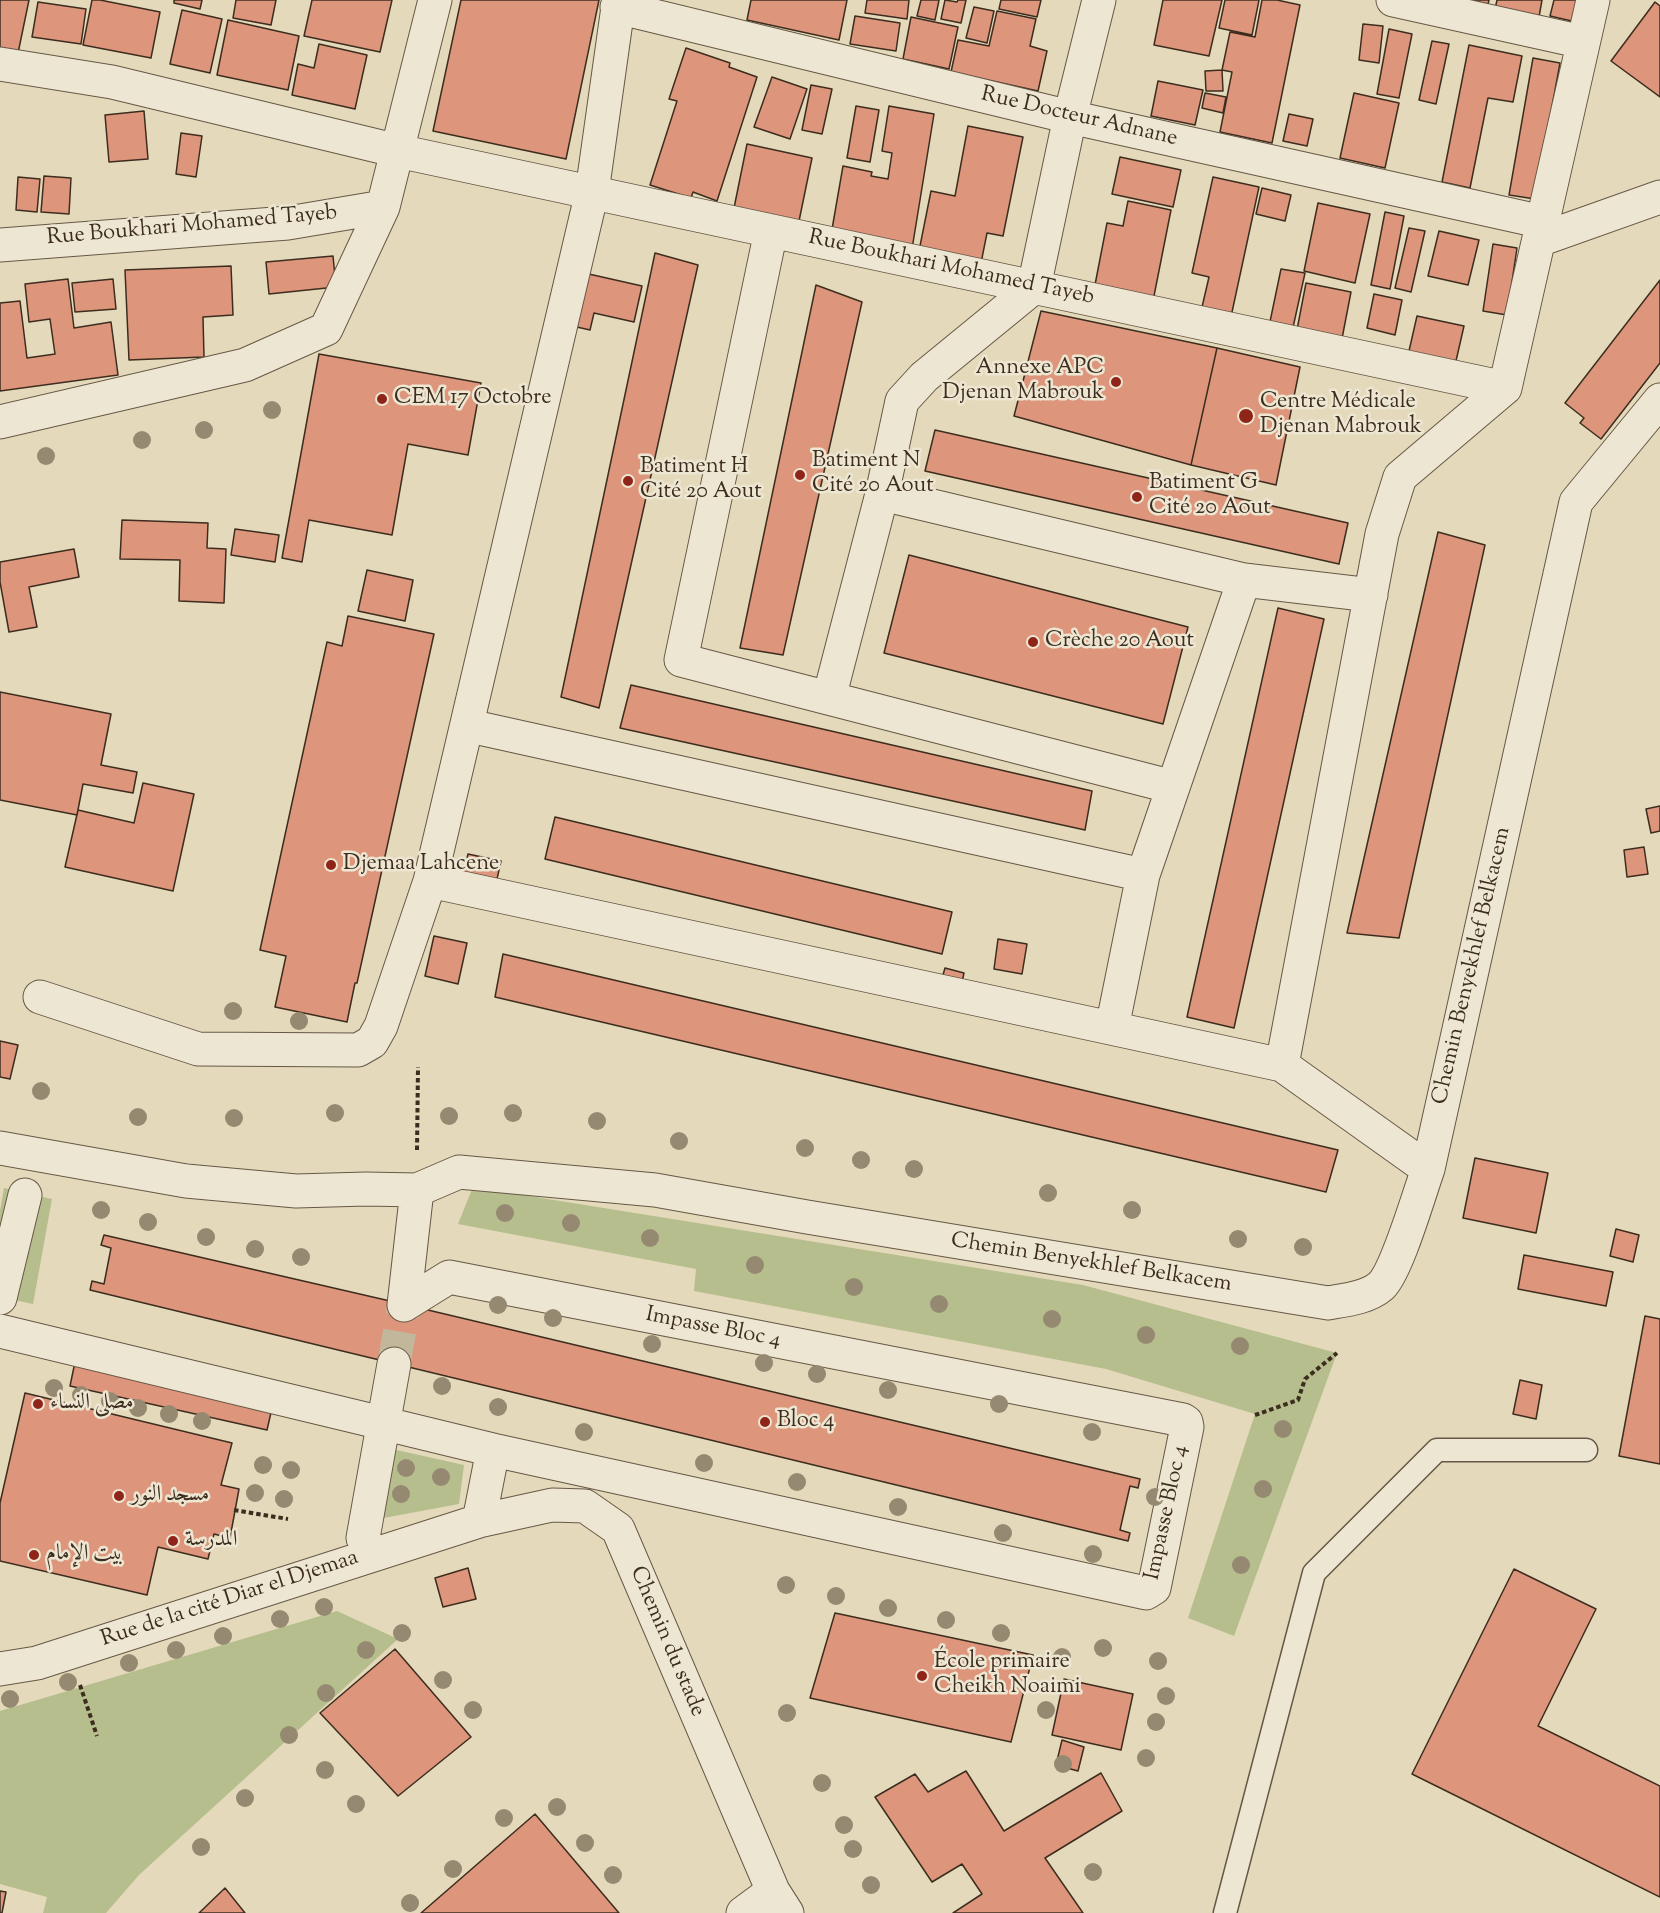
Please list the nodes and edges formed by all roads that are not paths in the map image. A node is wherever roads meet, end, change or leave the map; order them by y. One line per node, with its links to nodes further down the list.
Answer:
1 (435, 0): 9 (street)
2 (1099, 0): 8 (street)
3 (1394, 0): 6 (street)
4 (1593, 0): 6 (street)
5 (618, 3): 8 (street, Rue Docteur Adnane); 10 (street)
6 (1583, 42): 14 (street)
7 (0, 64): 9 (street, Rue Boukhari Mohamed Tayeb)
8 (1070, 117): 14 (street, Rue Docteur Adnane); 16 (street)
9 (398, 151): 10 (street, Rue Boukhari Mohamed Tayeb); 12 (street)
10 (592, 192): 13 (street, Rue Boukhari Mohamed Tayeb); 27 (street)
11 (1660, 197): 14 (street)
12 (383, 207): 15 (street, Rue Boukhari Mohamed Tayeb); 19 (street)
13 (771, 231): 16 (street, Rue Boukhari Mohamed Tayeb); 23 (street)
14 (1541, 231): 17 (street)
15 (0, 244)
16 (1034, 287): 17 (street, Rue Boukhari Mohamed Tayeb); 20 (street)
17 (1505, 388): 22 (street)
18 (1660, 400): 32 (street, Chemin Benyekhlef Belkacem)
19 (0, 422)
20 (882, 494): 21 (street); 23 (street)
21 (1244, 580): 22 (street); 25 (street)
22 (1371, 595): 30 (street)
23 (830, 698): 25 (street)
24 (483, 729): 26 (street)
25 (1173, 787): 26 (street)
26 (1143, 875): 29 (street)
27 (430, 881): 28 (street); 29 (street)
28 (40, 997)
29 (1112, 1028): 30 (street)
30 (1282, 1065): 32 (street)
31 (0, 1148): 33 (street, Chemin Benyekhlef Belkacem)
32 (1428, 1169): 33 (street, Chemin Benyekhlef Belkacem)
33 (417, 1190): 39 (street, Impasse Bloc 4)
34 (25, 1195): 35 (street)
35 (0, 1298)
36 (0, 1332): 38 (street, Impasse Bloc 4)
37 (394, 1364): 38 (street, Rue de la cité Diar el Djemaa)
38 (382, 1423): 39 (street, Impasse Bloc 4); 42 (street, Rue de la cité Diar el Djemaa)
39 (493, 1450): 41 (street)
40 (1586, 1450): 48 (lane)
41 (479, 1521): 42 (street, Chemin du stade); 46 (street, Chemin du stade)
42 (373, 1554): 44 (street, Rue de la cité Diar el Djemaa)
43 (0, 1646): 44 (street)
44 (37, 1663): 45 (street, Rue de la cité Diar el Djemaa)
45 (0, 1669)
46 (780, 1902): 47 (street)
47 (742, 1913)
48 (1225, 1913)

